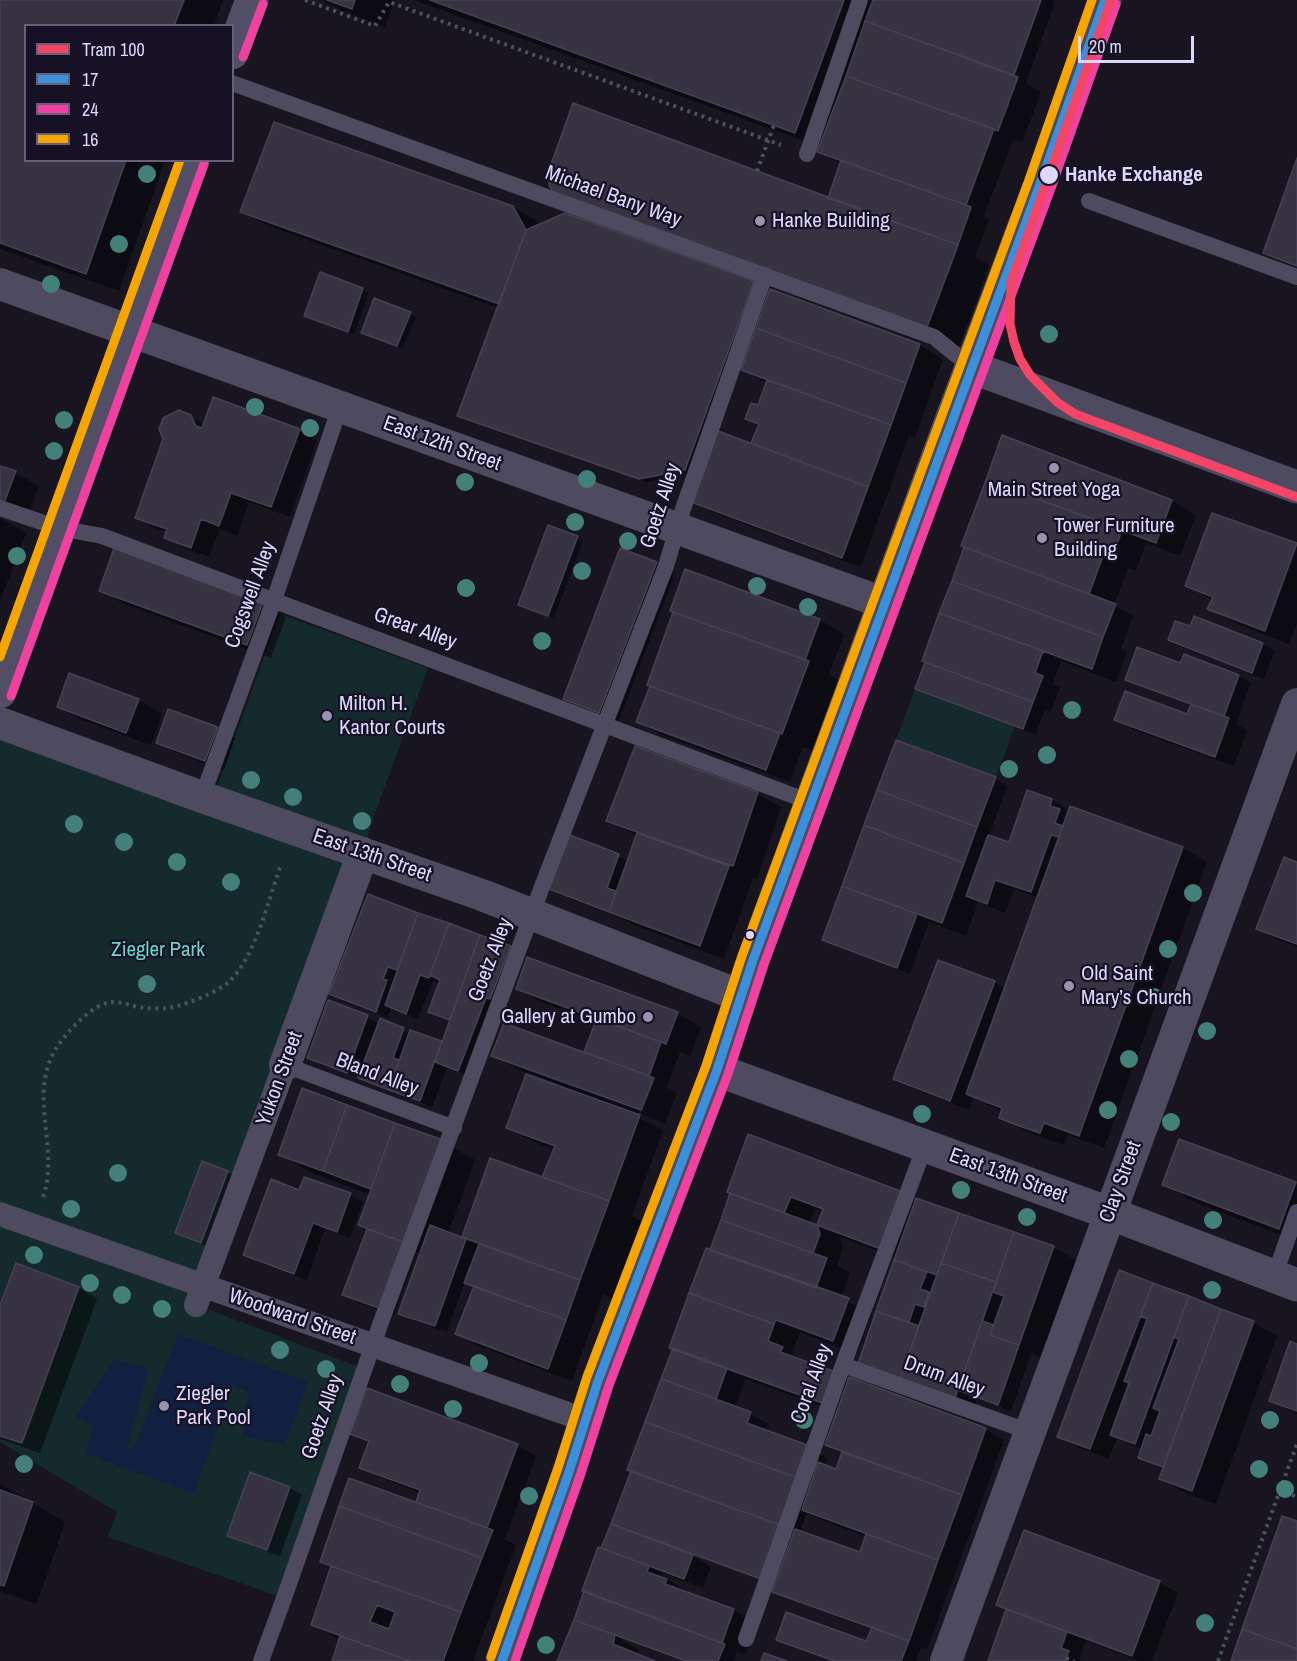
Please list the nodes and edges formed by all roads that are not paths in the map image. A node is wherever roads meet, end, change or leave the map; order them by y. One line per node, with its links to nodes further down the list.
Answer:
1 (252, 0): 4 (main road)
2 (860, 0): 6 (lane)
3 (1105, 0): 13 (street)
4 (234, 47)
5 (234, 84): 9 (lane, Michael Bany Way)
6 (807, 154)
7 (192, 162): 12 (main road)
8 (1089, 201): 10 (lane)
9 (765, 276): 13 (lane, Michael Bany Way); 18 (lane, Goetz Alley)
10 (1297, 277)
11 (0, 284): 12 (street, East 12th Street)
12 (131, 332): 14 (street, East 12th Street); 17 (main road)
13 (971, 367): 15 (street); 20 (street)
14 (340, 407): 18 (street, East 12th Street); 19 (lane, Cogswell Alley)
15 (1297, 487)
16 (0, 508): 17 (lane, Grear Alley)
17 (59, 528): 19 (lane, Grear Alley); 21 (main road)
18 (676, 529): 20 (street, East 12th Street); 24 (lane, Goetz Alley)
19 (274, 600): 24 (lane, Grear Alley); 25 (lane, Cogswell Alley)
20 (884, 603): 26 (street)
21 (0, 692)
22 (1297, 704): 35 (street, Clay Street)
23 (0, 723): 25 (street, East 13th Street)
24 (605, 726): 26 (lane, Grear Alley); 28 (lane, Goetz Alley)
25 (202, 797): 27 (street, East 13th Street)
26 (810, 802): 29 (street)
27 (363, 854): 28 (street, East 13th Street); 30 (street, Yukon Street)
28 (533, 914): 29 (street, East 13th Street); 32 (lane, Goetz Alley)
29 (741, 996): 31 (street)
30 (285, 1065): 32 (lane, Bland Alley); 38 (street, Yukon Street)
31 (717, 1070): 33 (street, East 13th Street); 41 (street)
32 (454, 1128): 39 (lane, Goetz Alley)
33 (925, 1146): 35 (street, East 13th Street); 40 (lane, Coral Alley)
34 (1297, 1212): 37 (lane)
35 (1109, 1213): 37 (street, East 13th Street); 42 (street, Clay Street)
36 (0, 1214): 38 (street, Woodward Street)
37 (1286, 1281)
38 (200, 1296): 39 (street, Woodward Street)
39 (373, 1346): 41 (street, Woodward Street); 44 (lane, Goetz Alley)
40 (843, 1365): 42 (lane, Drum Alley); 43 (lane, Coral Alley)
41 (585, 1420): 45 (street)
42 (1030, 1432): 46 (street, Clay Street)
43 (746, 1639)
44 (261, 1661)
45 (502, 1661)
46 (946, 1661)

